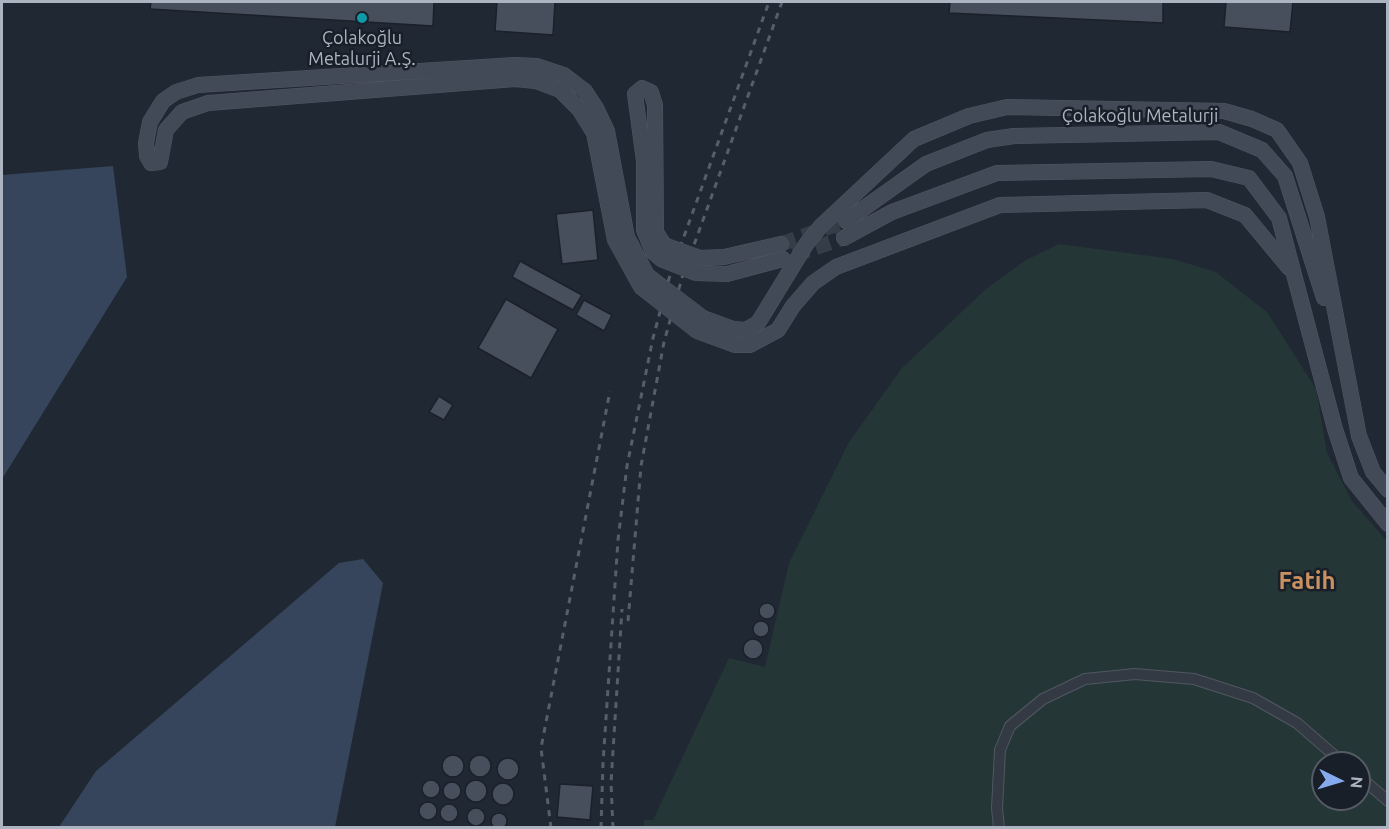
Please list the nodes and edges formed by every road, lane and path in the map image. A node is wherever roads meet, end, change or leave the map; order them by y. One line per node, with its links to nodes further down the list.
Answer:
1 (562, 83): 1 (main road); 7 (main road, bridge)
2 (846, 221): 8 (main road, Çolakoğlu Metalurji)
3 (844, 238): 6 (main road)
4 (782, 251): 5 (main road, bridge)
5 (663, 252): 5 (main road)
6 (1293, 273): 7 (main road); 10 (main road)
7 (700, 325): 8 (main road)
8 (1344, 361): 9 (main road)
9 (1388, 490)
10 (1388, 524)
11 (1330, 751): 14 (street)
12 (1371, 786): 13 (street)
13 (1388, 801)
14 (999, 828)

